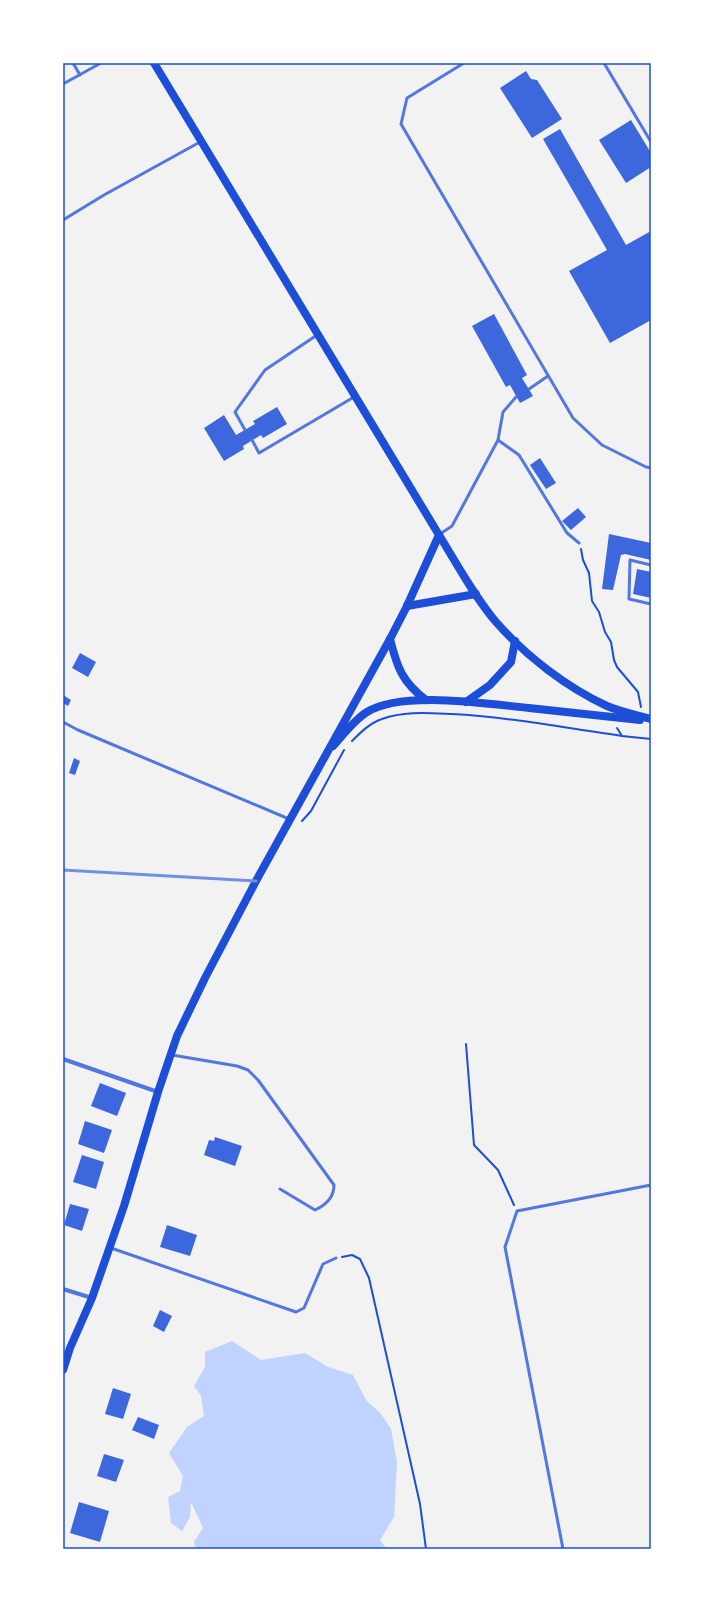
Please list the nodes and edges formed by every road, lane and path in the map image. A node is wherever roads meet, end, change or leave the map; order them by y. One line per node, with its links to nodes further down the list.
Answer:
1 (73, 63): 6 (lane)
2 (101, 63): 6 (lane)
3 (154, 63): 8 (main road)
4 (464, 63): 12 (lane)
5 (604, 63): 9 (lane)
6 (80, 75): 7 (lane)
7 (63, 84)
8 (202, 141): 10 (lane); 11 (main road)
9 (651, 142)
10 (63, 220)
11 (318, 334): 14 (main road); 16 (lane)
12 (548, 376): 13 (lane); 19 (lane)
13 (529, 389)
14 (356, 396): 17 (lane); 20 (main road)
15 (516, 396): 18 (lane)
16 (245, 430)
17 (252, 440)
18 (498, 440): 20 (lane); 21 (lane)
19 (651, 468)
20 (439, 535): 23 (main road); 25 (main road)
21 (580, 543): 30 (path)
22 (651, 565): 24 (lane)
23 (476, 594): 25 (main road); 27 (main road)
24 (651, 604)
25 (407, 606): 26 (main road)
26 (390, 638): 28 (main road); 38 (main road)
27 (514, 641): 29 (main road); 30 (main road)
28 (426, 700): 29 (main road); 38 (main road)
29 (466, 702): 31 (main road)
30 (641, 716): 32 (main road)
31 (611, 717): 32 (main road); 34 (path)
32 (651, 720)
33 (63, 722): 39 (lane)
34 (622, 736): 35 (path); 36 (path)
35 (651, 739)
36 (350, 743)
37 (346, 747): 40 (path)
38 (322, 760): 39 (main road)
39 (289, 819): 42 (main road)
40 (298, 825)
41 (466, 1044): 47 (path)
42 (170, 1054): 44 (main road); 46 (lane)
43 (63, 1059): 44 (street)
44 (158, 1092): 48 (main road)
45 (651, 1186): 47 (lane)
46 (280, 1189)
47 (517, 1211): 54 (lane)
48 (109, 1248): 49 (lane); 51 (main road)
49 (336, 1258): 53 (path)
50 (63, 1289): 51 (street)
51 (92, 1298): 52 (main road)
52 (63, 1370)
53 (426, 1549)
54 (563, 1549)

